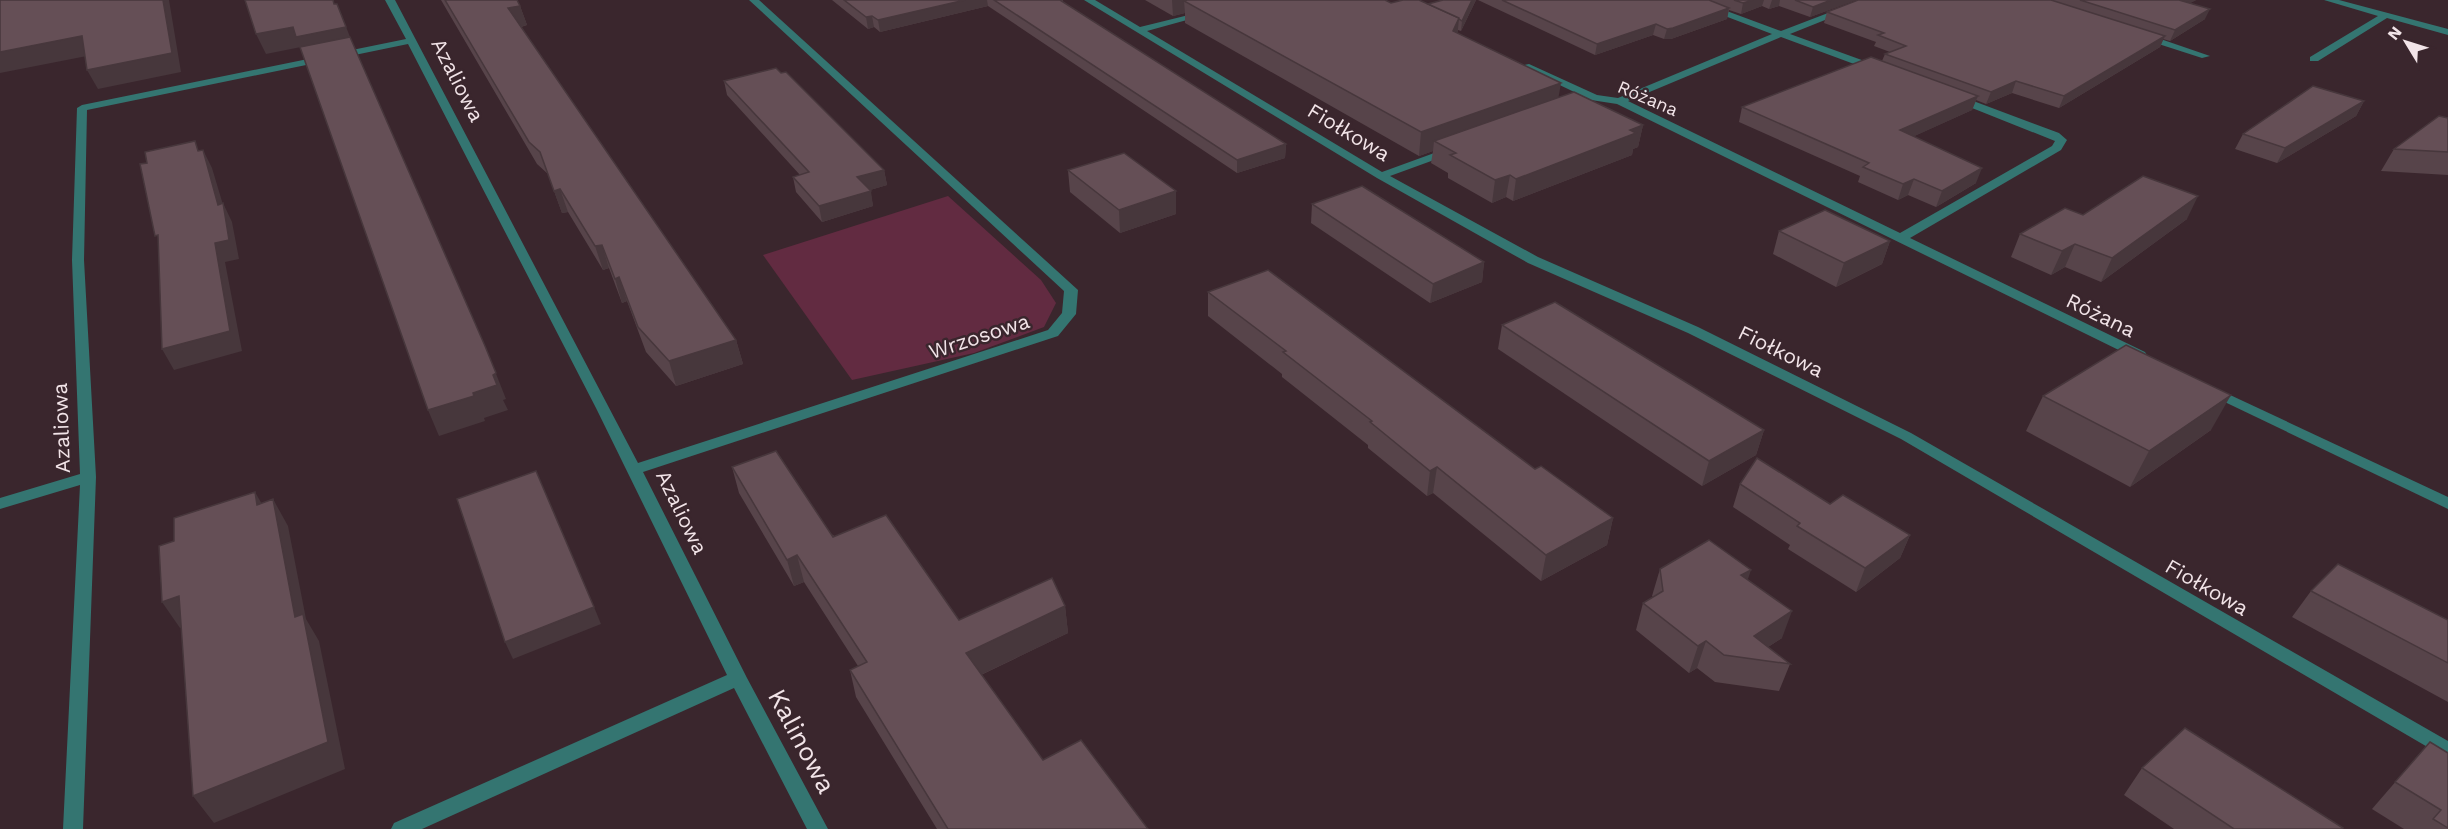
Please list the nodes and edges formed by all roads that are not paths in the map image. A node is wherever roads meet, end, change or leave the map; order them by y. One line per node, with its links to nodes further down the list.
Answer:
1 (390, 0): 13 (street, Azaliowa)
2 (754, 0): 27 (street, Wrzosowa)
3 (1089, 0): 9 (street, Fiołkowa)
4 (1688, 0): 11 (street)
5 (1870, 0): 11 (street)
6 (2329, 0): 8 (street)
7 (1217, 9): 9 (street)
8 (2386, 15): 10 (street); 16 (street)
9 (1138, 30): 23 (street, Fiołkowa)
10 (2448, 32)
11 (1781, 34): 17 (street); 20 (street)
12 (2138, 35): 14 (street)
13 (410, 40): 27 (street, Azaliowa); 28 (street, Azaliowa)
14 (2205, 56)
15 (1509, 59): 19 (street, Różana)
16 (2313, 59)
17 (1891, 74)
18 (1945, 94): 24 (street)
19 (1595, 98): 20 (street, Różana); 21 (street)
20 (1619, 101): 24 (street, Różana)
21 (1575, 105)
22 (1459, 147): 23 (street)
23 (1381, 176): 32 (street, Fiołkowa)
24 (1899, 239): 25 (street, Różana)
25 (2157, 364)
26 (2200, 384): 30 (street)
27 (634, 470): 31 (street, Azaliowa)
28 (88, 477): 29 (street); 33 (street, Azaliowa)
29 (0, 504)
30 (2448, 504)
31 (738, 678): 34 (street); 35 (street, Kalinowa)
32 (2448, 751)
33 (73, 829)
34 (401, 829)
35 (818, 829)

